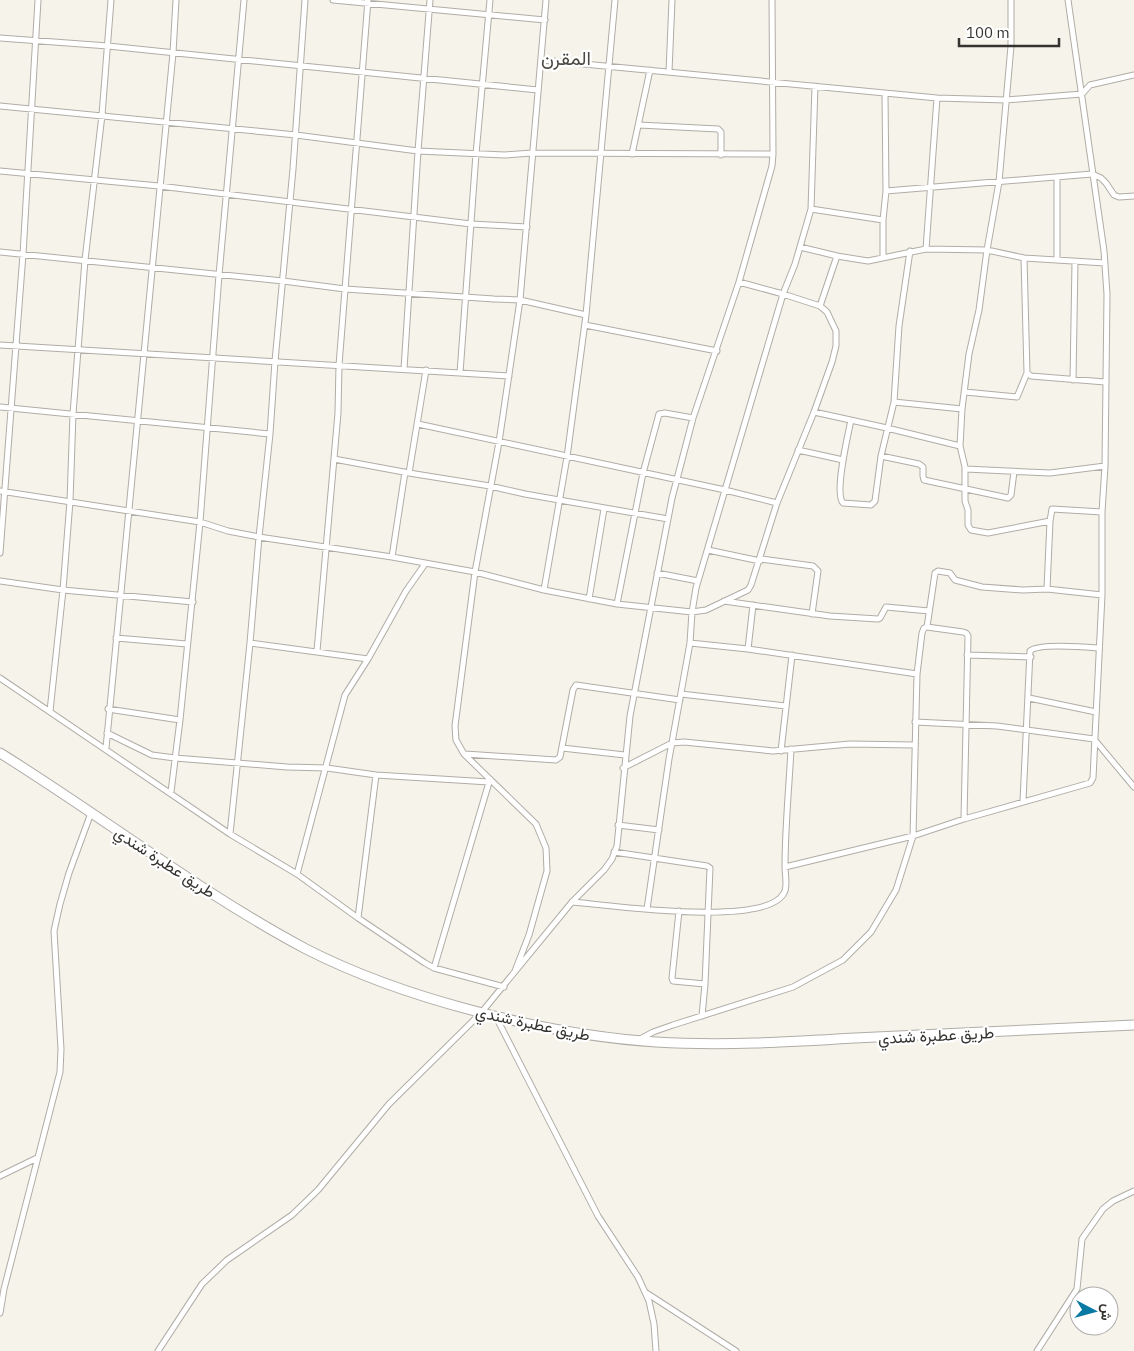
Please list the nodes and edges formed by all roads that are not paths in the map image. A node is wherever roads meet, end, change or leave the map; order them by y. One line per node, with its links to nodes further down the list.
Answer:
1 (38, 0): 20 (street)
2 (111, 0): 21 (street)
3 (176, 0): 22 (street)
4 (244, 0): 23 (street)
5 (305, 0): 25 (street)
6 (333, 0): 15 (street)
7 (430, 0): 16 (street)
8 (490, 0): 17 (street)
9 (546, 0): 18 (street)
10 (614, 0): 26 (street)
11 (672, 0): 29 (street)
12 (772, 0): 32 (street)
13 (1012, 0): 39 (street)
14 (1068, 0): 37 (street)
15 (368, 2): 16 (street); 28 (street)
16 (430, 9): 17 (street); 31 (street)
17 (489, 14): 18 (street); 33 (street)
18 (545, 20): 24 (street)
19 (0, 38): 20 (street)
20 (36, 40): 21 (street); 41 (street)
21 (108, 46): 22 (street); 42 (street)
22 (173, 53): 23 (street); 43 (street)
23 (239, 60): 25 (street); 45 (street)
24 (542, 60): 26 (street); 35 (street)
25 (300, 66): 28 (street); 46 (street)
26 (608, 66): 27 (street); 50 (street)
27 (650, 70): 29 (street); 44 (street)
28 (362, 71): 31 (street); 47 (street)
29 (669, 72): 32 (street)
30 (1134, 75): 37 (street)
31 (424, 78): 33 (street); 48 (street)
32 (773, 81): 34 (street); 53 (street)
33 (482, 84): 35 (street); 51 (street)
34 (815, 86): 36 (street); 68 (street)
35 (538, 90): 49 (street)
36 (885, 94): 38 (street); 63 (street)
37 (1082, 94): 39 (street); 57 (street)
38 (937, 98): 39 (street); 62 (street)
39 (1006, 100): 60 (street)
40 (0, 106): 41 (street)
41 (31, 109): 42 (street); 56 (street)
42 (102, 115): 43 (street); 59 (street)
43 (166, 121): 45 (street); 61 (street)
44 (638, 125): 52 (street); 54 (street)
45 (233, 129): 46 (street); 64 (street)
46 (296, 135): 47 (street); 66 (street)
47 (356, 142): 48 (street); 67 (street)
48 (418, 151): 51 (street); 69 (street)
49 (532, 153): 50 (street); 51 (street); 72 (street)
50 (600, 153): 52 (street); 96 (street)
51 (476, 154): 71 (street)
52 (632, 154): 54 (street)
53 (773, 154): 54 (street); 89 (street)
54 (721, 155)
55 (0, 172): 56 (street)
56 (28, 174): 59 (street); 78 (street)
57 (1092, 174): 58 (street); 65 (street); 85 (street)
58 (1057, 177): 60 (street); 83 (street)
59 (95, 180): 61 (street); 82 (street)
60 (1000, 182): 62 (street); 75 (street)
61 (159, 186): 64 (street); 86 (street)
62 (930, 187): 63 (street); 74 (street)
63 (886, 191): 70 (street)
64 (227, 194): 66 (street); 87 (street)
65 (1134, 196)
66 (290, 202): 67 (street); 88 (street)
67 (352, 209): 69 (street); 90 (street)
68 (811, 209): 70 (street); 73 (street)
69 (414, 216): 71 (street); 91 (street)
70 (883, 220): 80 (street)
71 (471, 224): 72 (street); 93 (street)
72 (526, 227): 94 (street)
73 (800, 246): 79 (street); 92 (street)
74 (926, 249): 75 (street); 76 (street)
75 (987, 250): 81 (street); 113 (street)
76 (910, 251): 80 (street); 114 (street)
77 (0, 252): 78 (street)
78 (23, 254): 82 (street); 99 (street)
79 (837, 256): 80 (street); 95 (street)
80 (883, 258)
81 (1024, 258): 83 (street); 109 (street)
82 (85, 260): 86 (street); 100 (street)
83 (1057, 260): 84 (street)
84 (1075, 262): 85 (street); 111 (street)
85 (1105, 263): 112 (street)
86 (151, 267): 87 (street); 102 (street)
87 (219, 275): 88 (street); 103 (street)
88 (283, 281): 90 (street); 104 (street)
89 (739, 282): 92 (street); 101 (street)
90 (346, 289): 91 (street); 105 (street)
91 (409, 294): 93 (street); 106 (street)
92 (783, 294): 95 (street); 142 (street)
93 (465, 297): 94 (street); 108 (street)
94 (520, 300): 96 (street); 110 (street)
95 (820, 306): 118 (street)
96 (586, 316): 97 (street)
97 (585, 325): 101 (street); 131 (street)
98 (0, 344): 99 (street)
99 (16, 345): 100 (street); 116 (street)
100 (79, 349): 102 (street); 119 (street)
101 (716, 351): 120 (street)
102 (142, 353): 103 (street); 122 (street)
103 (214, 358): 104 (street); 124 (street)
104 (274, 362): 105 (street); 126 (street)
105 (338, 365): 106 (street); 132 (street)
106 (404, 369): 107 (street)
107 (426, 370): 108 (street); 123 (street)
108 (460, 373): 110 (street)
109 (1026, 373): 111 (street); 113 (street)
110 (509, 376): 127 (street)
111 (1073, 380): 112 (street)
112 (1105, 382): 134 (street)
113 (965, 392): 117 (street)
114 (894, 402): 117 (street); 125 (street)
115 (0, 407): 116 (street)
116 (10, 408): 119 (street); 143 (street)
117 (962, 409): 128 (street)
118 (814, 412): 121 (street); 129 (street)
119 (73, 414): 122 (street); 145 (street)
120 (693, 418): 138 (street); 139 (street)
121 (851, 420): 125 (street); 133 (street)
122 (136, 421): 124 (street); 148 (street)
123 (418, 424): 127 (street); 137 (street)
124 (208, 428): 126 (street); 152 (street)
125 (887, 428): 128 (street); 130 (street)
126 (270, 434): 154 (street)
127 (499, 442): 131 (street); 140 (street)
128 (960, 446): 135 (street)
129 (798, 450): 133 (street); 146 (street)
130 (880, 456): 133 (street); 141 (street)
131 (567, 457): 138 (street); 144 (street)
132 (334, 459): 137 (street); 155 (street)
133 (843, 460)
134 (1106, 466): 136 (street); 149 (street)
135 (966, 468): 136 (street); 141 (street)
136 (1014, 472): 141 (street)
137 (407, 473): 140 (street); 158 (street)
138 (643, 473): 139 (street); 150 (street)
139 (677, 480): 142 (street); 151 (street)
140 (490, 486): 144 (street); 161 (street)
141 (964, 489): 153 (street)
142 (725, 490): 146 (street); 156 (street)
143 (3, 492): 145 (street); 157 (street)
144 (560, 500): 147 (street); 167 (street)
145 (70, 501): 148 (street); 166 (street)
146 (776, 503): 159 (street)
147 (604, 509): 150 (street); 170 (street)
148 (129, 511): 152 (street); 168 (street)
149 (1102, 512): 153 (street); 169 (street)
150 (636, 514): 151 (street); 173 (street)
151 (668, 519): 162 (street)
152 (200, 522): 154 (street); 172 (street)
153 (1050, 522): 165 (street)
154 (258, 537): 155 (street); 181 (street)
155 (326, 547): 158 (street); 186 (street)
156 (708, 550): 159 (street); 164 (street)
157 (0, 553)
158 (392, 557): 160 (street)
159 (760, 560): 171 (street); 178 (street)
160 (425, 564): 161 (street); 190 (street)
161 (475, 572): 167 (street); 213 (street)
162 (657, 574): 164 (street); 175 (street)
163 (0, 581): 166 (street)
164 (698, 581): 177 (street)
165 (1047, 589): 169 (street); 176 (street)
166 (63, 590): 168 (street); 198 (street)
167 (544, 590): 170 (street)
168 (120, 595): 172 (street); 180 (street)
169 (1102, 595): 184 (street)
170 (590, 599): 173 (street)
171 (723, 601): 174 (street); 177 (street)
172 (193, 602): 183 (street)
173 (617, 604): 175 (street)
174 (753, 606): 178 (street); 185 (street)
175 (650, 608): 177 (street); 193 (street)
176 (929, 611): 178 (street); 179 (street)
177 (692, 612): 182 (street)
178 (812, 614)
179 (927, 626): 187 (street); 191 (street)
180 (116, 638): 183 (street); 197 (street)
181 (250, 643): 186 (street); 216 (street)
182 (690, 643): 185 (street); 194 (street)
183 (187, 644): 200 (street)
184 (1099, 648): 189 (street); 199 (street)
185 (748, 649): 188 (street)
186 (317, 651): 190 (street)
187 (967, 654): 189 (street); 202 (street)
188 (792, 655): 191 (street); 196 (street)
189 (1030, 657): 195 (street)
190 (368, 659): 217 (street)
191 (917, 674): 201 (street)
192 (0, 678): 198 (street)
193 (634, 693): 194 (street); 209 (street); 214 (street)
194 (680, 697): 196 (street); 206 (street)
195 (1029, 698): 199 (street); 203 (street)
196 (786, 706): 211 (street)
197 (108, 710): 200 (street); 204 (street)
198 (50, 711): 208 (street)
199 (1096, 712): 205 (street)
200 (180, 720): 215 (street)
201 (915, 722): 202 (street); 207 (street)
202 (966, 724): 203 (street); 225 (street)
203 (1026, 729): 205 (street); 223 (street)
204 (107, 733): 208 (street); 215 (street)
205 (1094, 739): 221 (street); 223 (street)
206 (672, 743): 211 (street); 218 (street); 227 (street)
207 (914, 745): 210 (street); 229 (street)
208 (106, 748): 222 (street)
209 (562, 748): 213 (street); 214 (street)
210 (791, 749): 211 (street); 232 (street)
211 (781, 751)
212 (0, 753): 224 (highway, طريق عطبرة شندي)
213 (464, 754): 220 (street)
214 (625, 755): 218 (street)
215 (174, 758): 216 (street); 222 (street)
216 (238, 762): 217 (street); 228 (street)
217 (326, 768): 219 (street); 233 (street)
218 (624, 768): 226 (street)
219 (376, 775): 220 (street); 238 (street)
220 (490, 780): 239 (street); 240 (street)
221 (1134, 787)
222 (171, 792): 228 (street)
223 (1023, 801): 225 (street)
224 (92, 813): 243 (highway, طريق عطبرة شندي); 248 (street)
225 (964, 819): 229 (street)
226 (618, 825): 227 (street); 230 (street)
227 (659, 830): 231 (street)
228 (230, 834): 233 (street)
229 (913, 836): 232 (street); 244 (street)
230 (614, 852): 231 (street); 234 (street)
231 (654, 859): 235 (street); 237 (street)
232 (785, 867): 237 (street)
233 (297, 874): 238 (street)
234 (572, 902): 235 (street); 240 (street)
235 (647, 909): 236 (street)
236 (679, 911): 237 (street); 241 (street)
237 (709, 913): 241 (street)
238 (358, 918): 239 (street)
239 (434, 968): 242 (street)
240 (513, 976): 242 (street)
241 (705, 984): 244 (street)
242 (504, 987): 243 (street)
243 (481, 1013): 245 (highway, طريق عطبرة شندي); 253 (street)
244 (702, 1016): 247 (street)
245 (496, 1017): 247 (highway, طريق عطبرة شندي); 251 (street)
246 (1134, 1025): 247 (highway, طريق عطبرة شندي)
247 (639, 1040)
248 (37, 1158): 249 (street); 252 (street)
249 (0, 1176)
250 (1134, 1191): 256 (street)
251 (645, 1292): 254 (street); 255 (street)
252 (0, 1313)
253 (158, 1351)
254 (656, 1351)
255 (736, 1351)
256 (1037, 1351)

